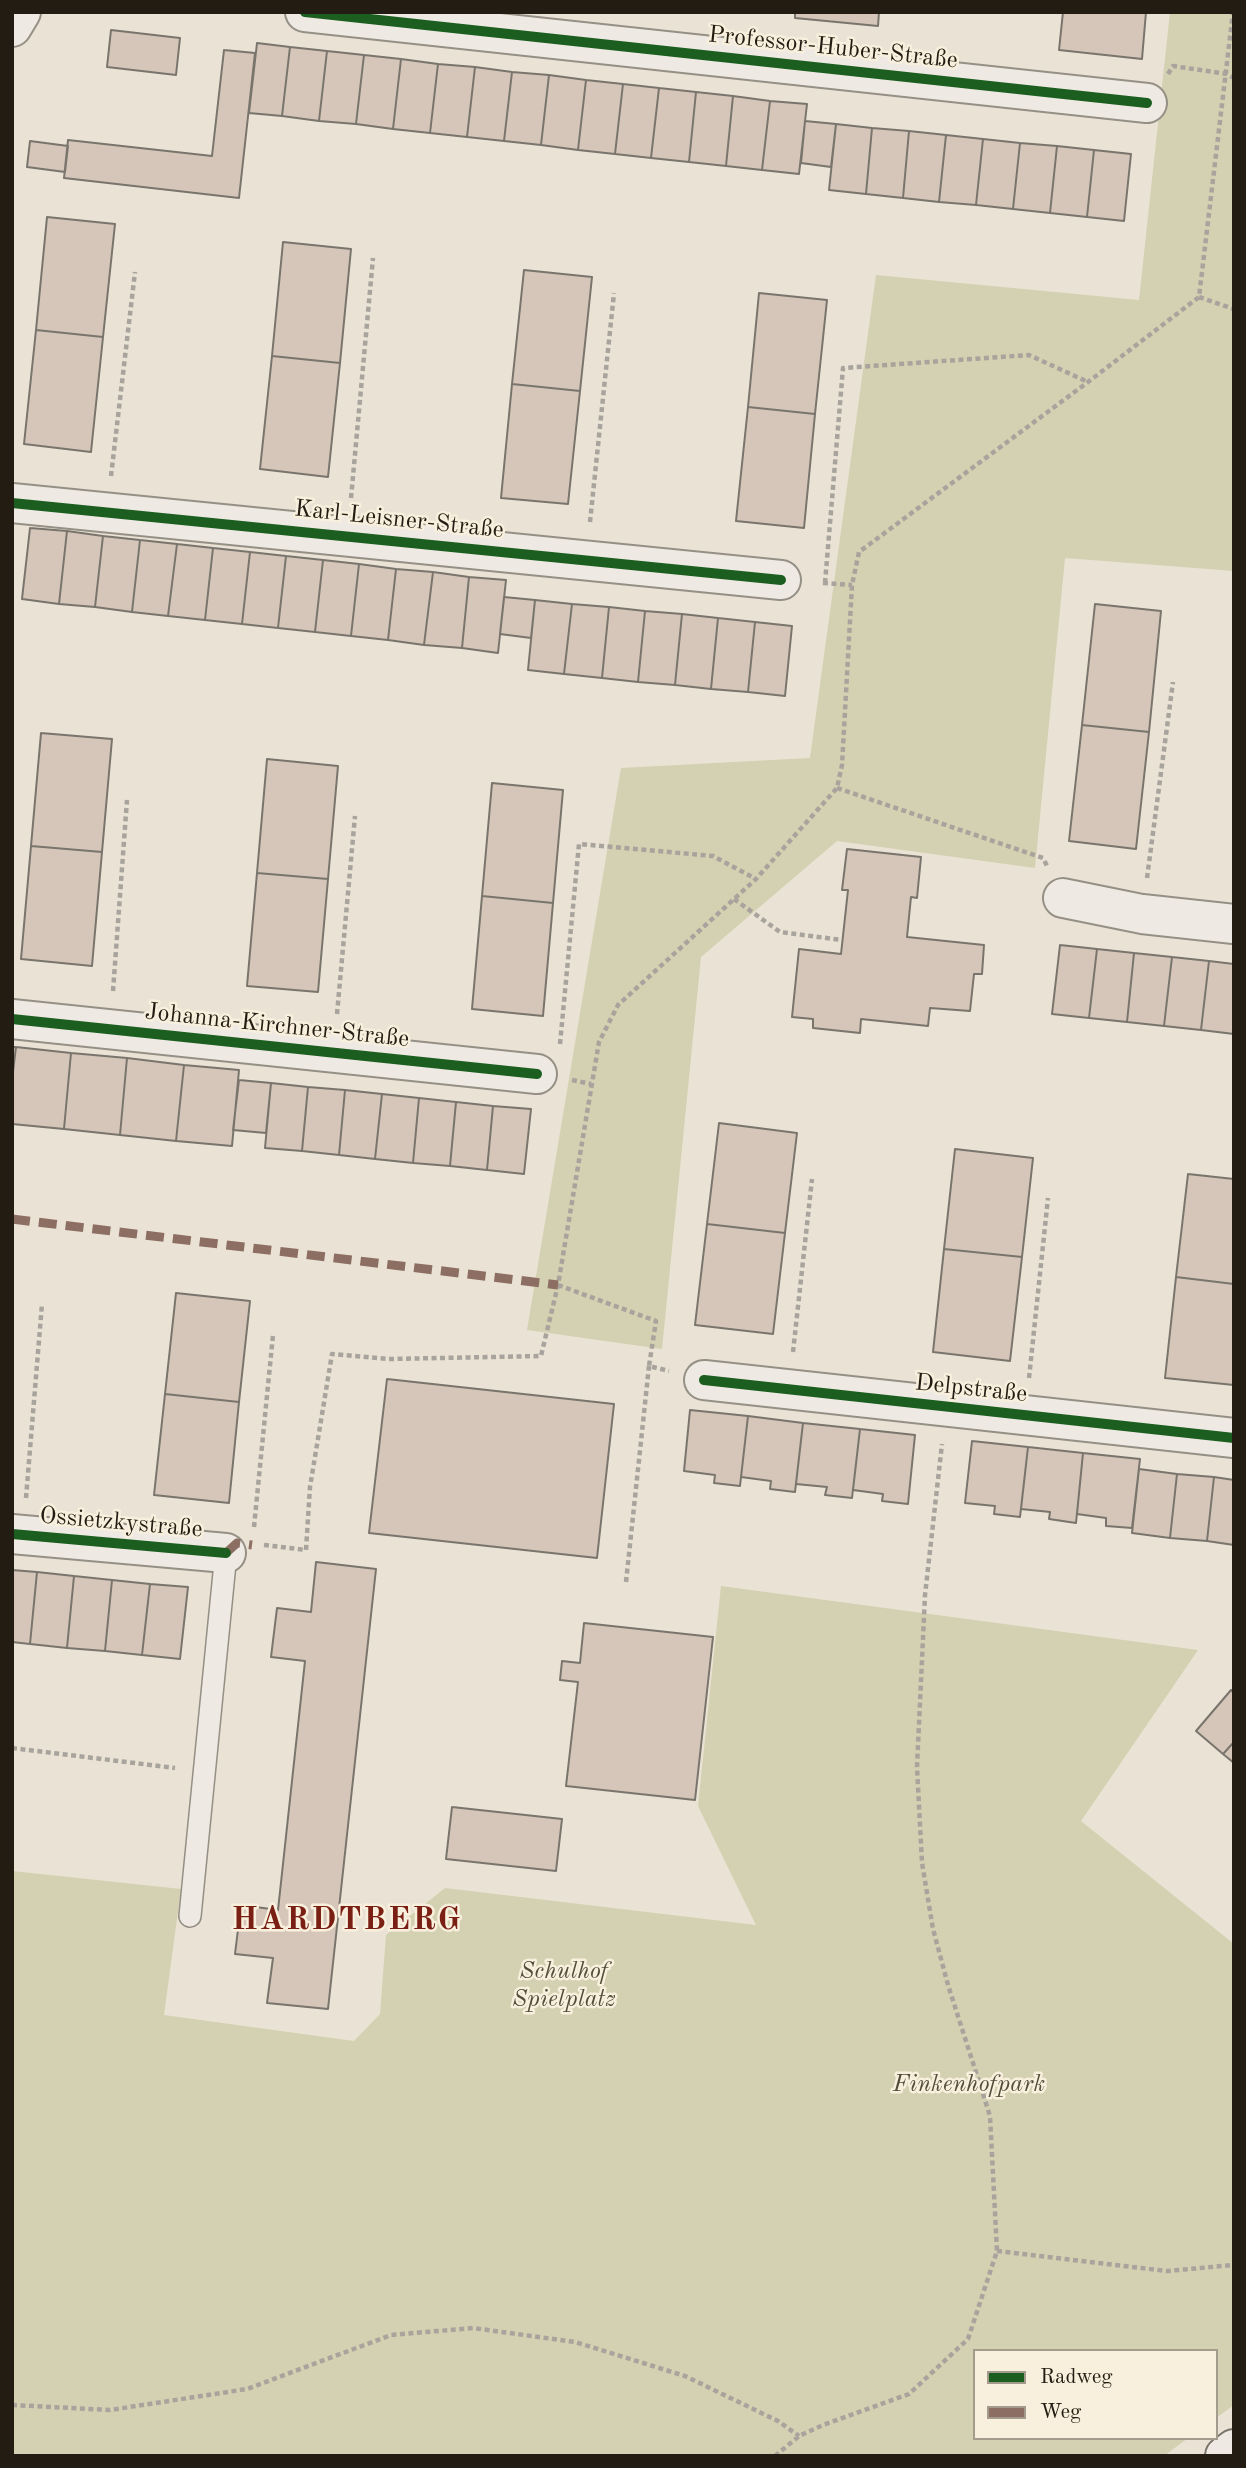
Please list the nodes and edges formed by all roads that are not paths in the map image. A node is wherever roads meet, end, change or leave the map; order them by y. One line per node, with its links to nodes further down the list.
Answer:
1 (21, 12): 3 (street)
2 (304, 12): 4 (street, Professor-Huber-Straße)
3 (12, 27)
4 (1147, 103)
5 (12, 503): 6 (street, Karl-Leisner-Straße)
6 (781, 580)
7 (1063, 898): 8 (street)
8 (1234, 924)
9 (12, 1019): 10 (street, Johanna-Kirchner-Straße)
10 (548, 1061)
11 (704, 1380): 12 (street, Delpstraße)
12 (1234, 1438)
13 (18, 1534): 14 (street, Ossietzkystraße)
14 (247, 1543): 15 (lane)
15 (190, 1916)
16 (1234, 2449): 17 (street)
17 (1225, 2456)

